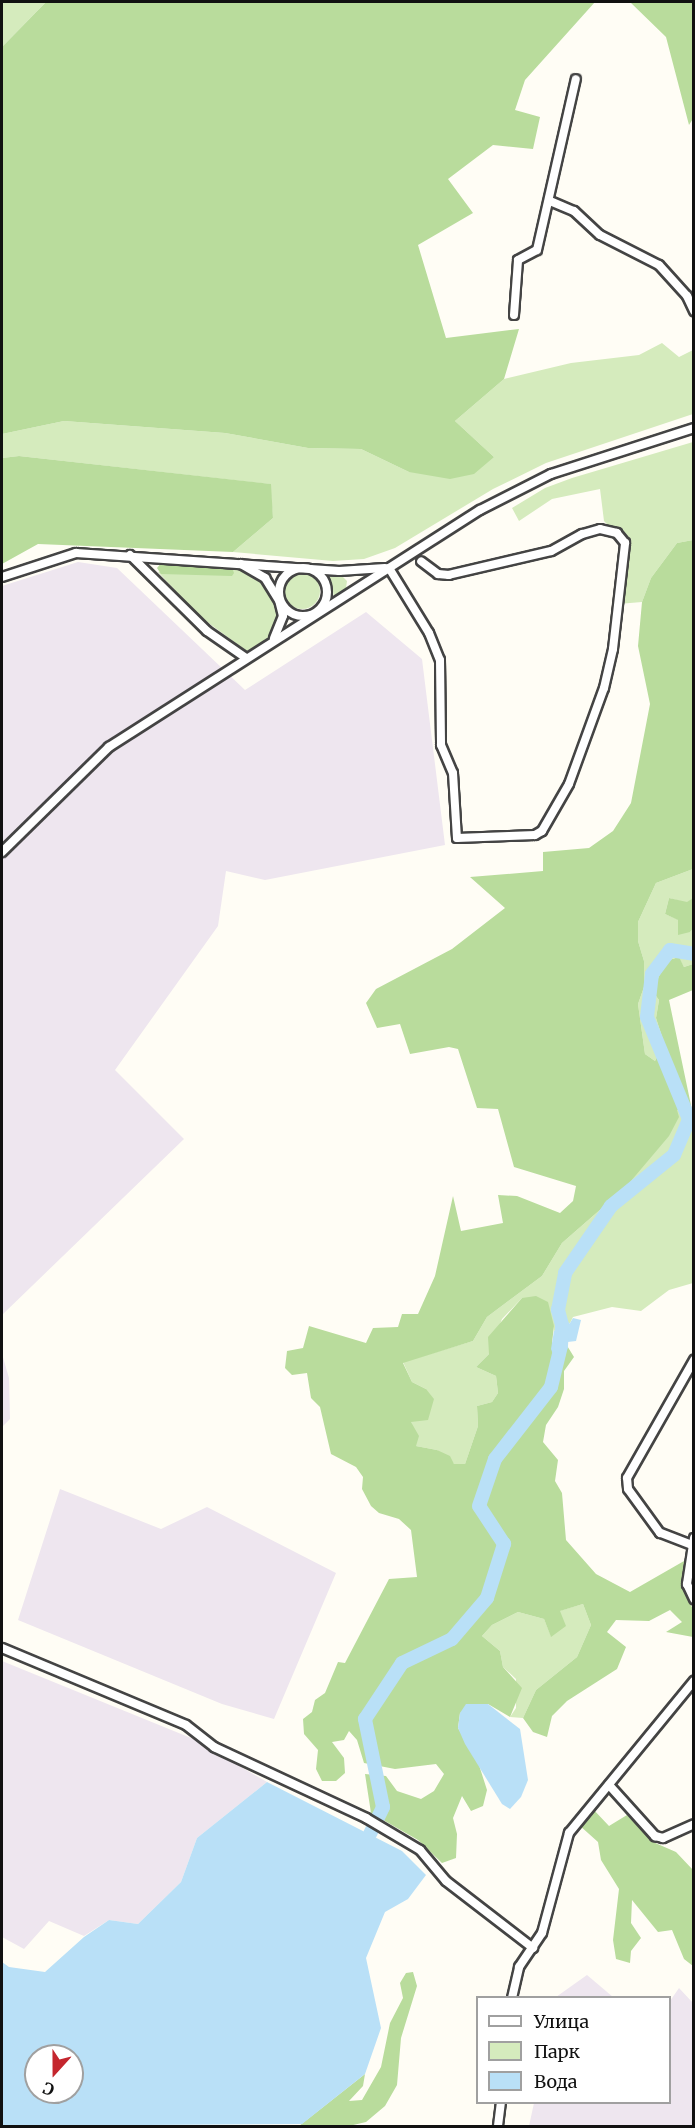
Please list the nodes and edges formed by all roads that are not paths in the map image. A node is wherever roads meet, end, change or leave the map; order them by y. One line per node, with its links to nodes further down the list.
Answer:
1 (576, 79): 2 (street)
2 (550, 201): 3 (street); 4 (street)
3 (693, 310)
4 (514, 315)
5 (693, 428): 10 (street)
6 (130, 555): 7 (street); 11 (street); 15 (street)
7 (229, 560): 9 (street); 12 (street)
8 (421, 561): 10 (street)
9 (307, 568): 10 (street); 12 (street); 13 (street)
10 (389, 568): 13 (street)
11 (2, 577)
12 (279, 600): 13 (street); 14 (street)
13 (315, 613): 14 (street)
14 (273, 642): 15 (street)
15 (246, 658): 16 (street)
16 (2, 852)
17 (693, 1360): 18 (street)
18 (693, 1541): 19 (street)
19 (693, 1599)
20 (2, 1648): 24 (street)
21 (693, 1681): 22 (street)
22 (609, 1785): 23 (street); 24 (street)
23 (693, 1824)
24 (533, 1948): 25 (street)
25 (512, 1996)
26 (501, 2104): 27 (street)
27 (498, 2127)

